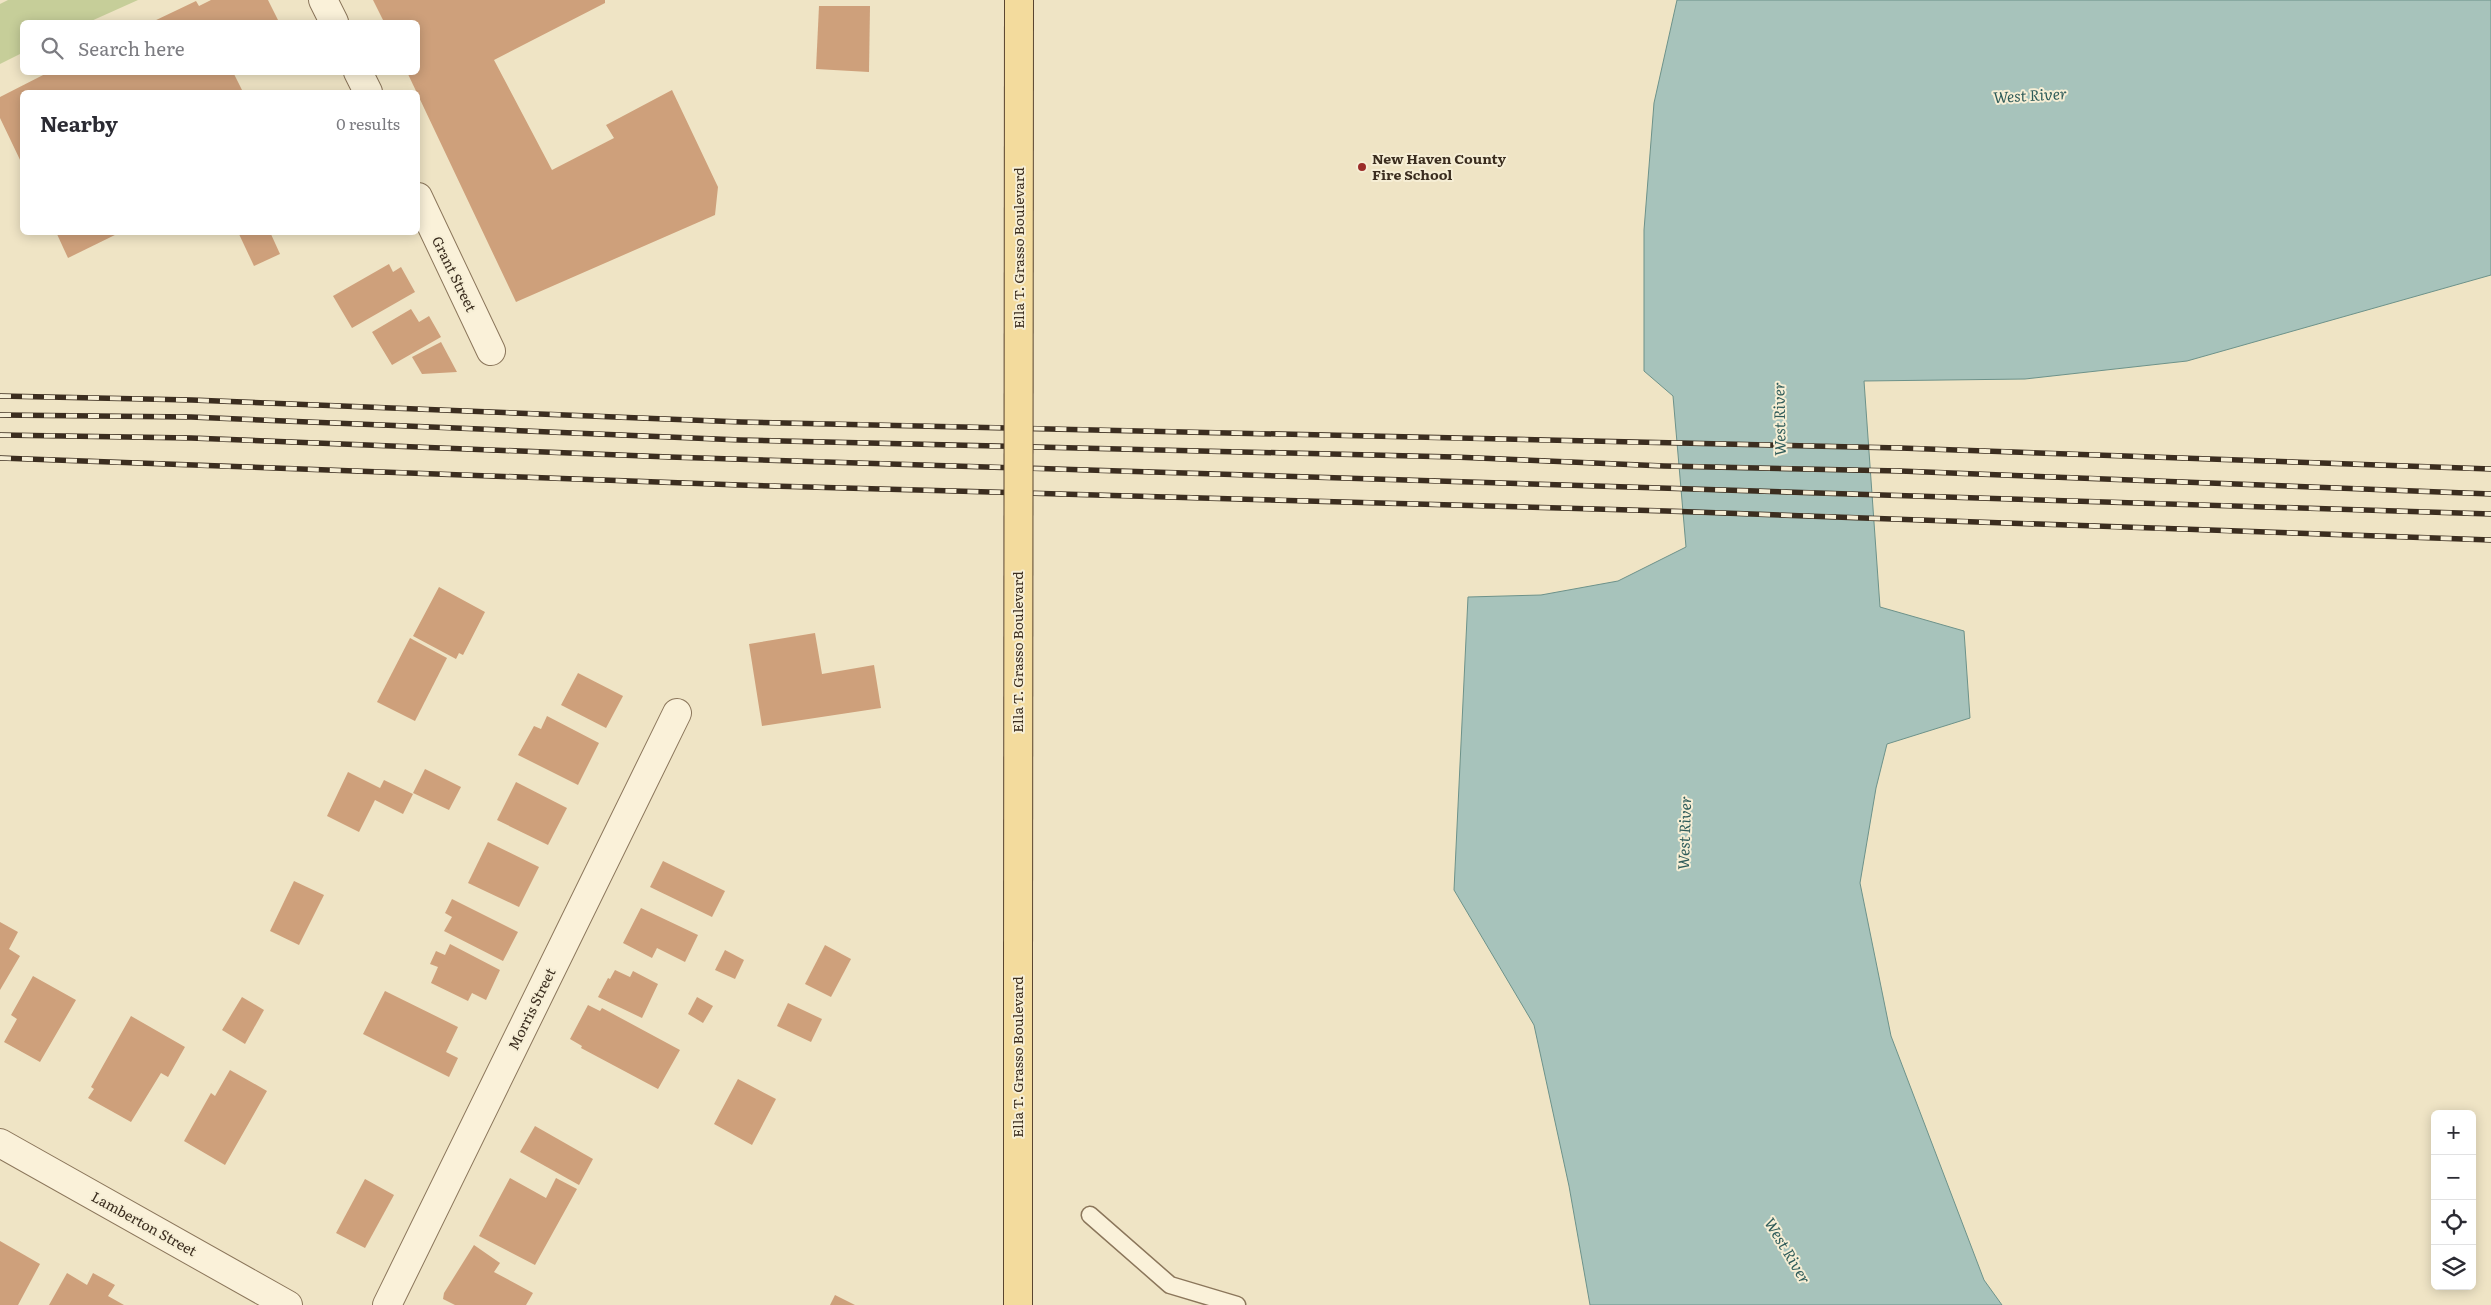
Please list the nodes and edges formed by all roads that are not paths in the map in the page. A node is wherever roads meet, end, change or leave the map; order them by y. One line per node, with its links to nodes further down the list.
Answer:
1 (323, 0): 3 (street)
2 (1019, 0): 13 (main road, Ella T. Grasso Boulevard, bridge)
3 (333, 20)
4 (360, 75): 5 (street)
5 (367, 90)
6 (420, 201): 7 (street, Grant Street)
7 (491, 351)
8 (677, 713): 12 (street, Morris Street)
9 (0, 1143): 11 (street, Lamberton Street)
10 (1090, 1215): 14 (lane)
11 (288, 1305)
12 (387, 1305)
13 (1018, 1305)
14 (1237, 1305)

